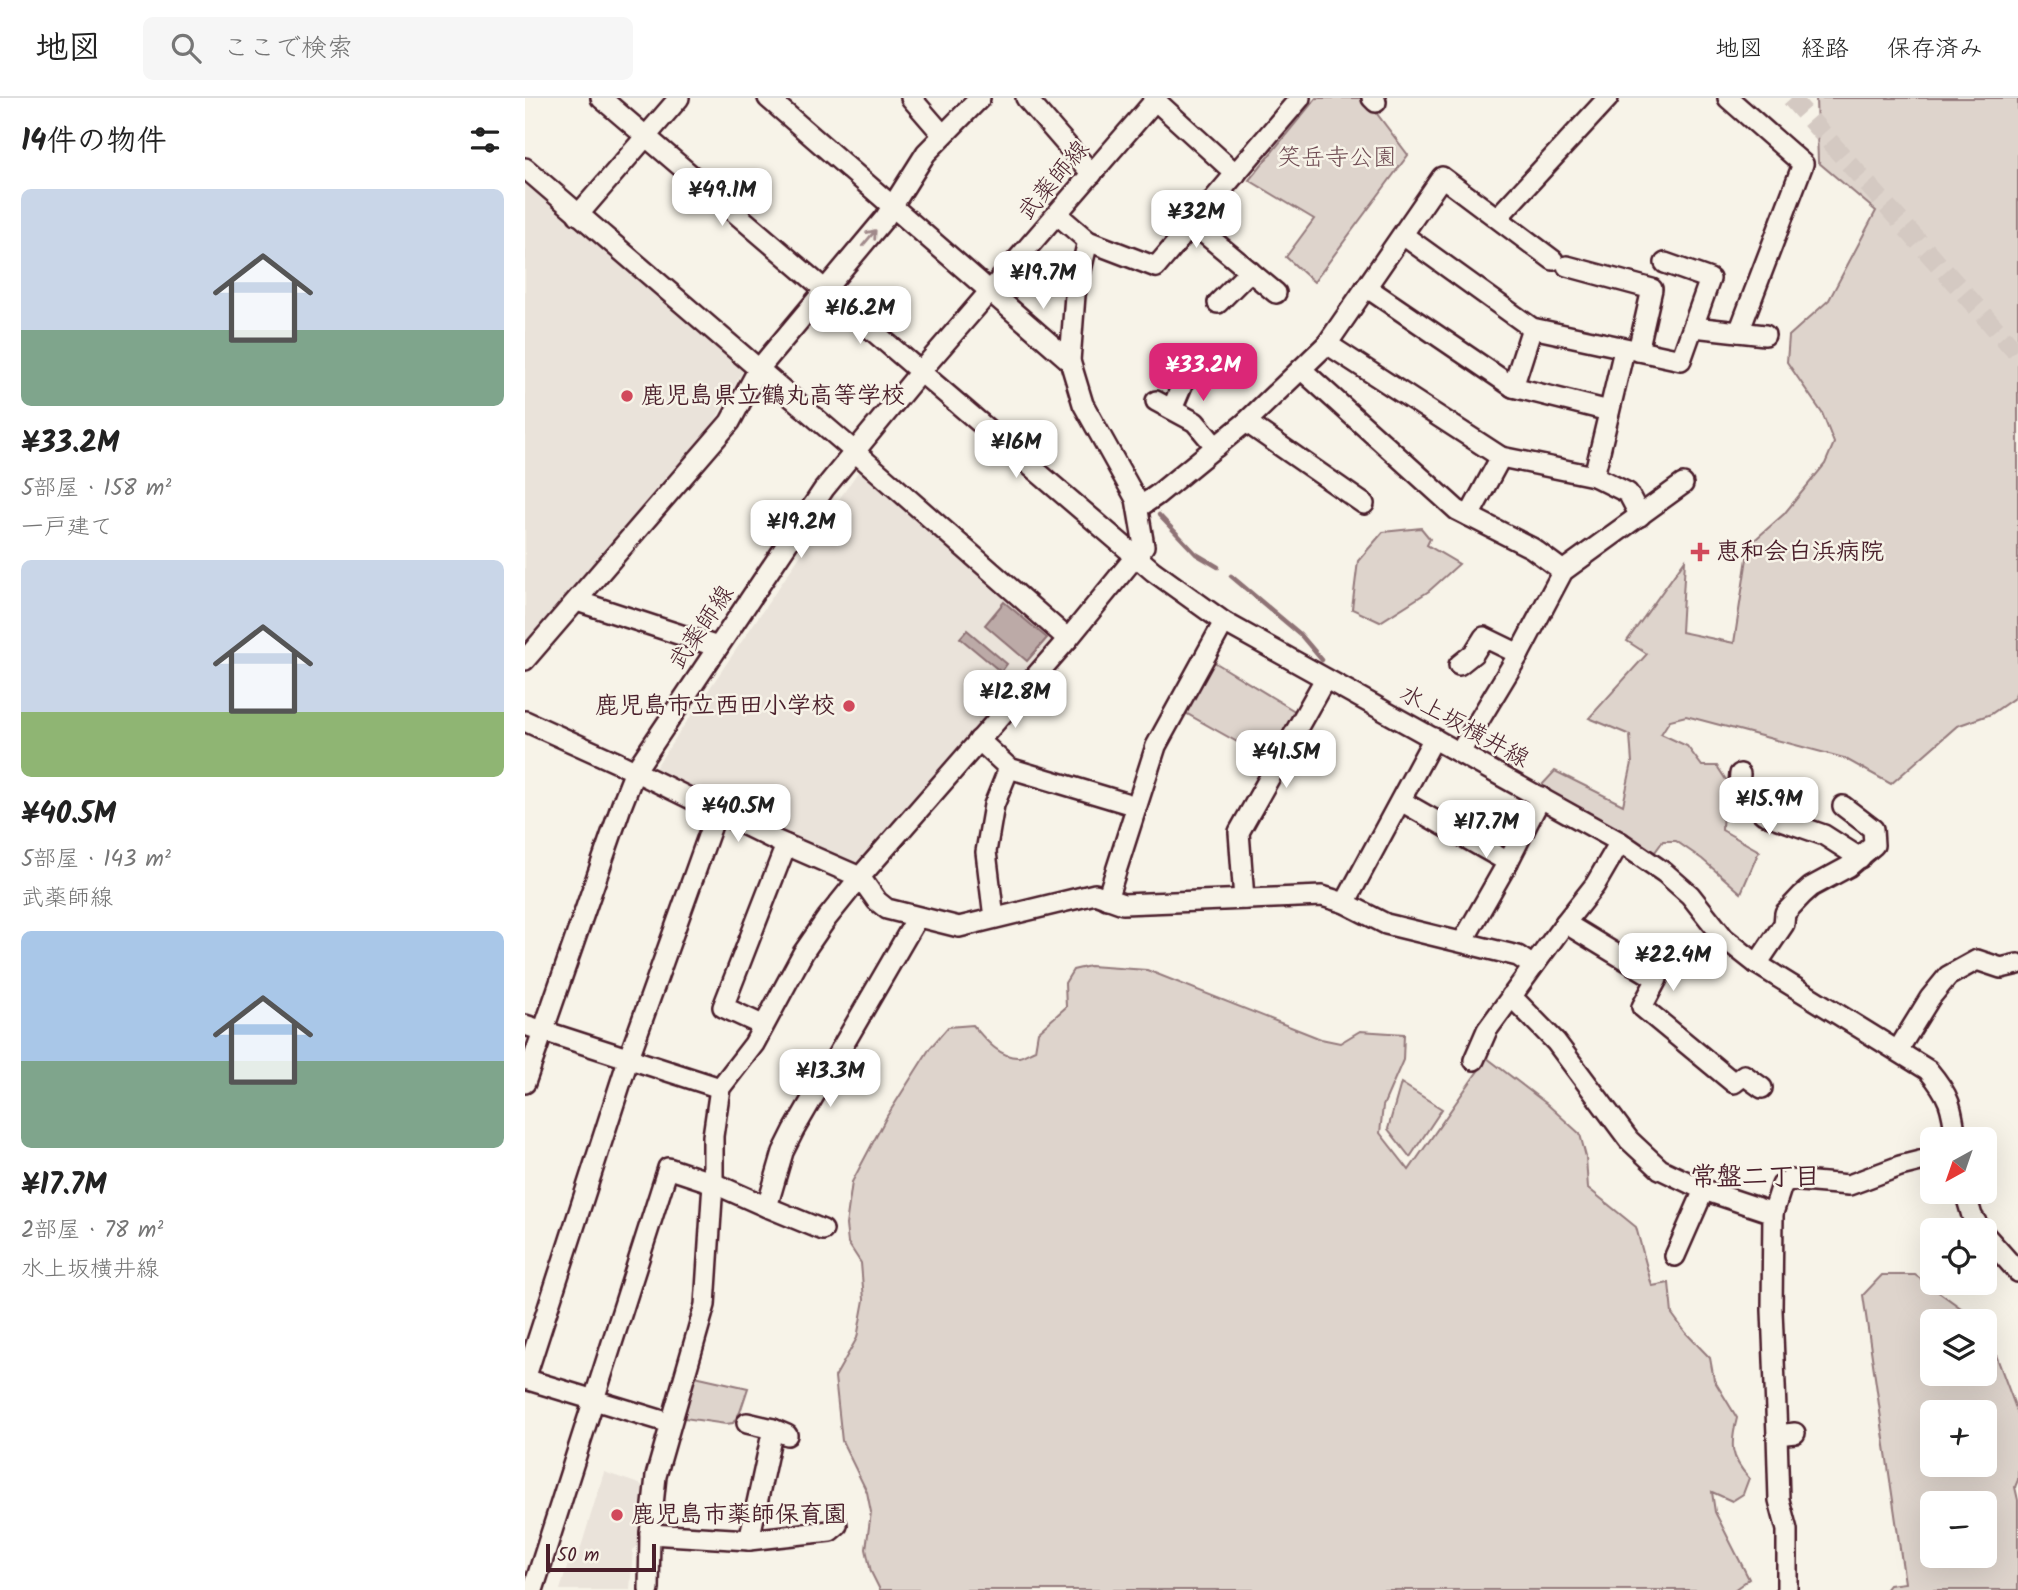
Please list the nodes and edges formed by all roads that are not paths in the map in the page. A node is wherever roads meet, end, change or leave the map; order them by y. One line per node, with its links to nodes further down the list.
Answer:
1 (601, 98): 12 (street, 水上坂横井線)
2 (679, 98): 12 (street)
3 (768, 98): 16 (street)
4 (911, 98): 11 (street)
5 (980, 98): 11 (street)
6 (1026, 98): 14 (street)
7 (1300, 98): 15 (street)
8 (1608, 98): 19 (street)
9 (1728, 98): 32 (street)
10 (1156, 99): 14 (street, 武薬師線); 15 (street)
11 (943, 135): 16 (street)
12 (645, 136): 17 (street); 26 (street, 水上坂横井線)
13 (525, 168): 17 (street)
14 (1092, 174): 18 (street, 武薬師線)
15 (1236, 174): 20 (street)
16 (893, 205): 26 (street, one-way to 16); 27 (street)
17 (578, 215): 38 (street)
18 (1058, 215): 22 (street); 27 (street, 武薬師線)
19 (1498, 217): 21 (street); 35 (street)
20 (1193, 224): 22 (street); 24 (street)
21 (1403, 235): 25 (street); 31 (street)
22 (1088, 241): 36 (street)
23 (1665, 263): 30 (street)
24 (1250, 271): 28 (street); 29 (street)
25 (1366, 287): 34 (street); 41 (street)
26 (825, 290): 38 (street); 39 (street, 水上坂横井線)
27 (990, 292): 36 (street); 39 (street, 武薬師線)
28 (1276, 293)
29 (1218, 303)
30 (1694, 327): 32 (street); 35 (street)
31 (1532, 328): 35 (street); 41 (street)
32 (1739, 332): 33 (street)
33 (1765, 335)
34 (1327, 344): 37 (street); 46 (street)
35 (1631, 350): 42 (street)
36 (1070, 361): 50 (street)
37 (1301, 369): 43 (street); 51 (street)
38 (758, 370): 45 (street); 55 (street)
39 (920, 372): 45 (street, 武薬師線); 53 (street, 水上坂横井線)
40 (1185, 378): 44 (street)
41 (1513, 387): 42 (street)
42 (1609, 411): 47 (street)
43 (1246, 422): 44 (street); 49 (street)
44 (1216, 447): 50 (street)
45 (854, 451): 57 (street); 58 (street, 武薬師線)
46 (1501, 457): 47 (street); 51 (street)
47 (1594, 476): 52 (street)
48 (1683, 484): 52 (street)
49 (1364, 505)
50 (1138, 508): 53 (street)
51 (1469, 516): 54 (street)
52 (1640, 516): 54 (street)
53 (1137, 557): 56 (street, 水上坂横井線); 57 (street)
54 (1563, 571): 59 (street)
55 (577, 601): 58 (street); 60 (street)
56 (1224, 622): 62 (street, 水上坂横井線); 72 (street)
57 (1068, 639): 65 (street)
58 (718, 647): 68 (street, 武薬師線)
59 (1519, 654): 61 (street); 66 (street)
60 (525, 660)
61 (1459, 665)
62 (1325, 679): 64 (street, 水上坂横井線); 81 (street)
63 (526, 725): 68 (street)
64 (1434, 738): 66 (street, 水上坂横井線); 71 (street)
65 (979, 740): 67 (street); 79 (street)
66 (1460, 752): 70 (street, 水上坂横井線)
67 (1009, 768): 72 (street); 84 (street)
68 (635, 771): 74 (street); 92 (street, 武薬師線)
69 (1740, 774): 77 (street)
70 (1541, 797): 75 (street, 水上坂横井線); 78 (street)
71 (1401, 801): 78 (street); 82 (street)
72 (1136, 806): 80 (street)
73 (1843, 806): 77 (street)
74 (717, 811): 76 (street); 94 (street)
75 (1620, 842): 85 (street); 87 (street, 水上坂横井線)
76 (786, 845): 79 (street); 91 (street)
77 (1860, 858): 87 (street)
78 (1509, 862): 86 (street)
79 (860, 877): 83 (street); 91 (street)
80 (1107, 899): 81 (street); 84 (street)
81 (1244, 899): 82 (street)
82 (1345, 903): 86 (street)
83 (917, 918): 84 (street); 103 (street)
84 (995, 918)
85 (1565, 922): 89 (street); 98 (street)
86 (1463, 941): 89 (street)
87 (1757, 964): 93 (street, 水上坂横井線)
88 (2018, 964): 93 (street)
89 (1533, 966): 90 (street)
90 (1511, 996): 95 (street); 102 (street)
91 (762, 1025): 97 (street)
92 (534, 1028): 94 (street); 96 (street, 武薬師線)
93 (1898, 1050): 99 (street, 水上坂横井線)
94 (629, 1058): 97 (street); 109 (street)
95 (1474, 1060)
96 (525, 1083)
97 (720, 1088): 101 (street)
98 (1762, 1088)
99 (1955, 1127)
100 (1920, 1161): 104 (street)
101 (713, 1182): 103 (street); 110 (street); 111 (street)
102 (1704, 1190): 104 (street); 107 (street)
103 (767, 1208): 105 (street)
104 (1773, 1213): 118 (street)
105 (823, 1230)
106 (1997, 1248): 108 (street)
107 (1675, 1256)
108 (2018, 1272)
109 (525, 1379): 110 (street)
110 (593, 1400): 111 (street); 116 (street)
111 (670, 1423): 114 (street)
112 (747, 1423): 115 (street)
113 (837, 1525): 115 (street)
114 (650, 1534): 115 (street); 117 (street)
115 (749, 1540)
116 (533, 1590)
117 (649, 1590)
118 (1787, 1590)

